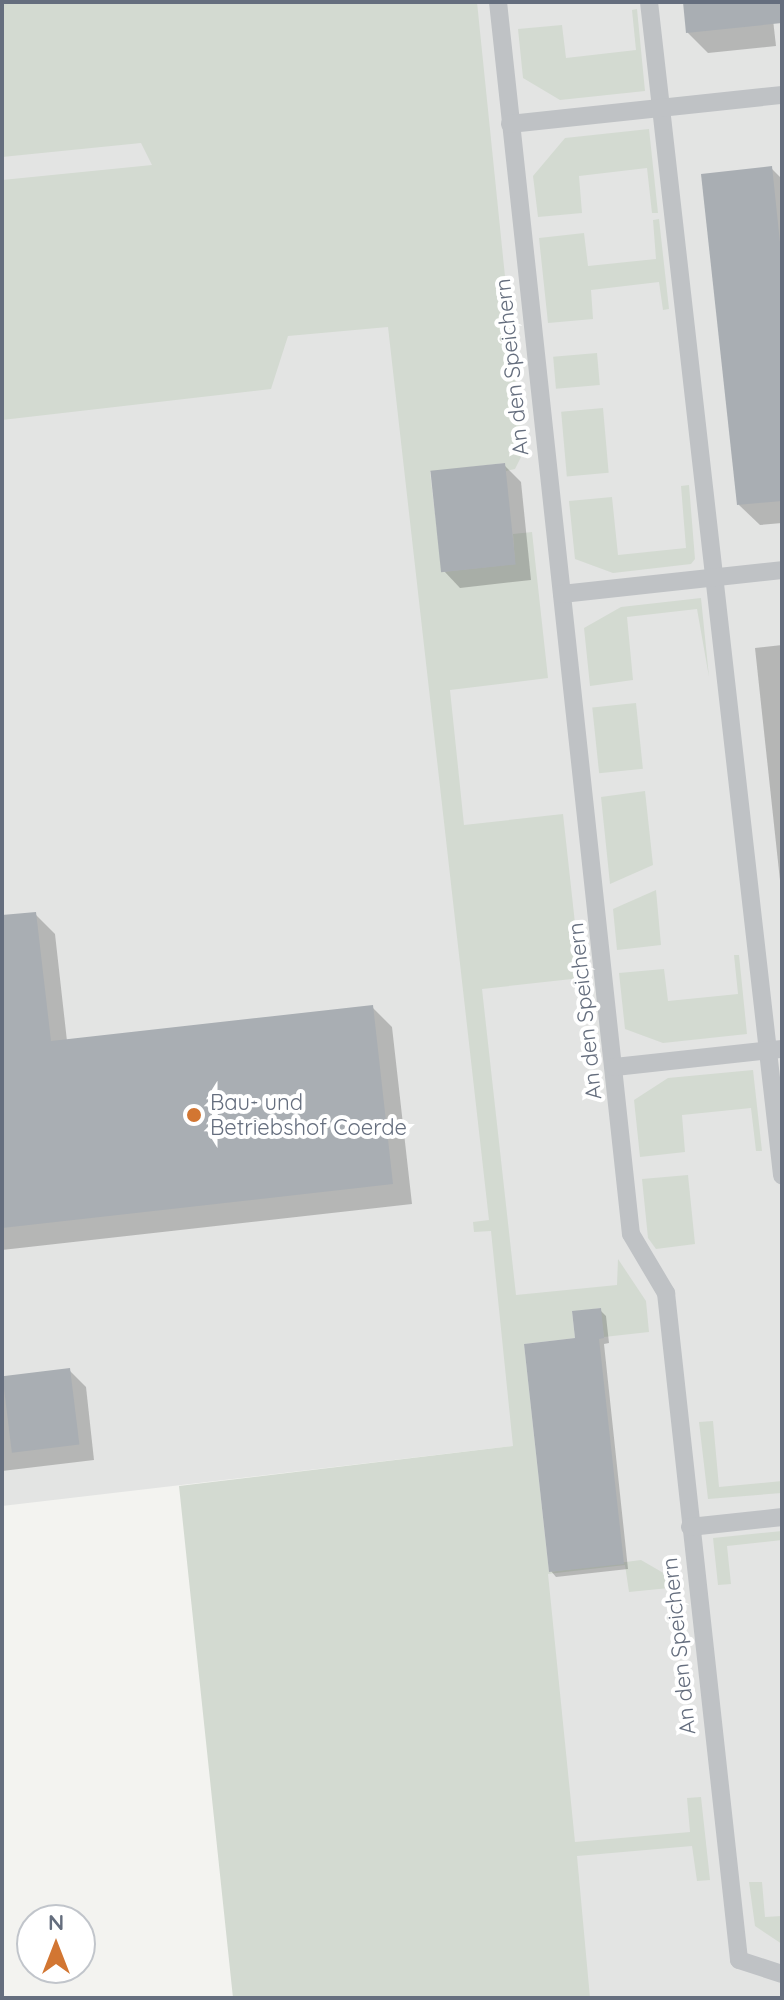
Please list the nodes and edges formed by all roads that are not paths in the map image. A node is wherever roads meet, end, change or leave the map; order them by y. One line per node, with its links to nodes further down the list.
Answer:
1 (498, 2): 5 (lane, An den Speichern)
2 (649, 2): 4 (lane)
3 (782, 95): 4 (lane)
4 (661, 108): 5 (lane); 7 (lane)
5 (510, 124): 8 (lane, An den Speichern)
6 (782, 570): 7 (lane)
7 (713, 578): 8 (lane); 9 (lane)
8 (562, 594): 10 (lane, An den Speichern)
9 (774, 1050): 10 (lane); 11 (lane)
10 (615, 1067): 13 (lane, An den Speichern)
11 (782, 1175)
12 (782, 1517): 13 (lane)
13 (690, 1527): 14 (lane, An den Speichern)
14 (782, 1974)

